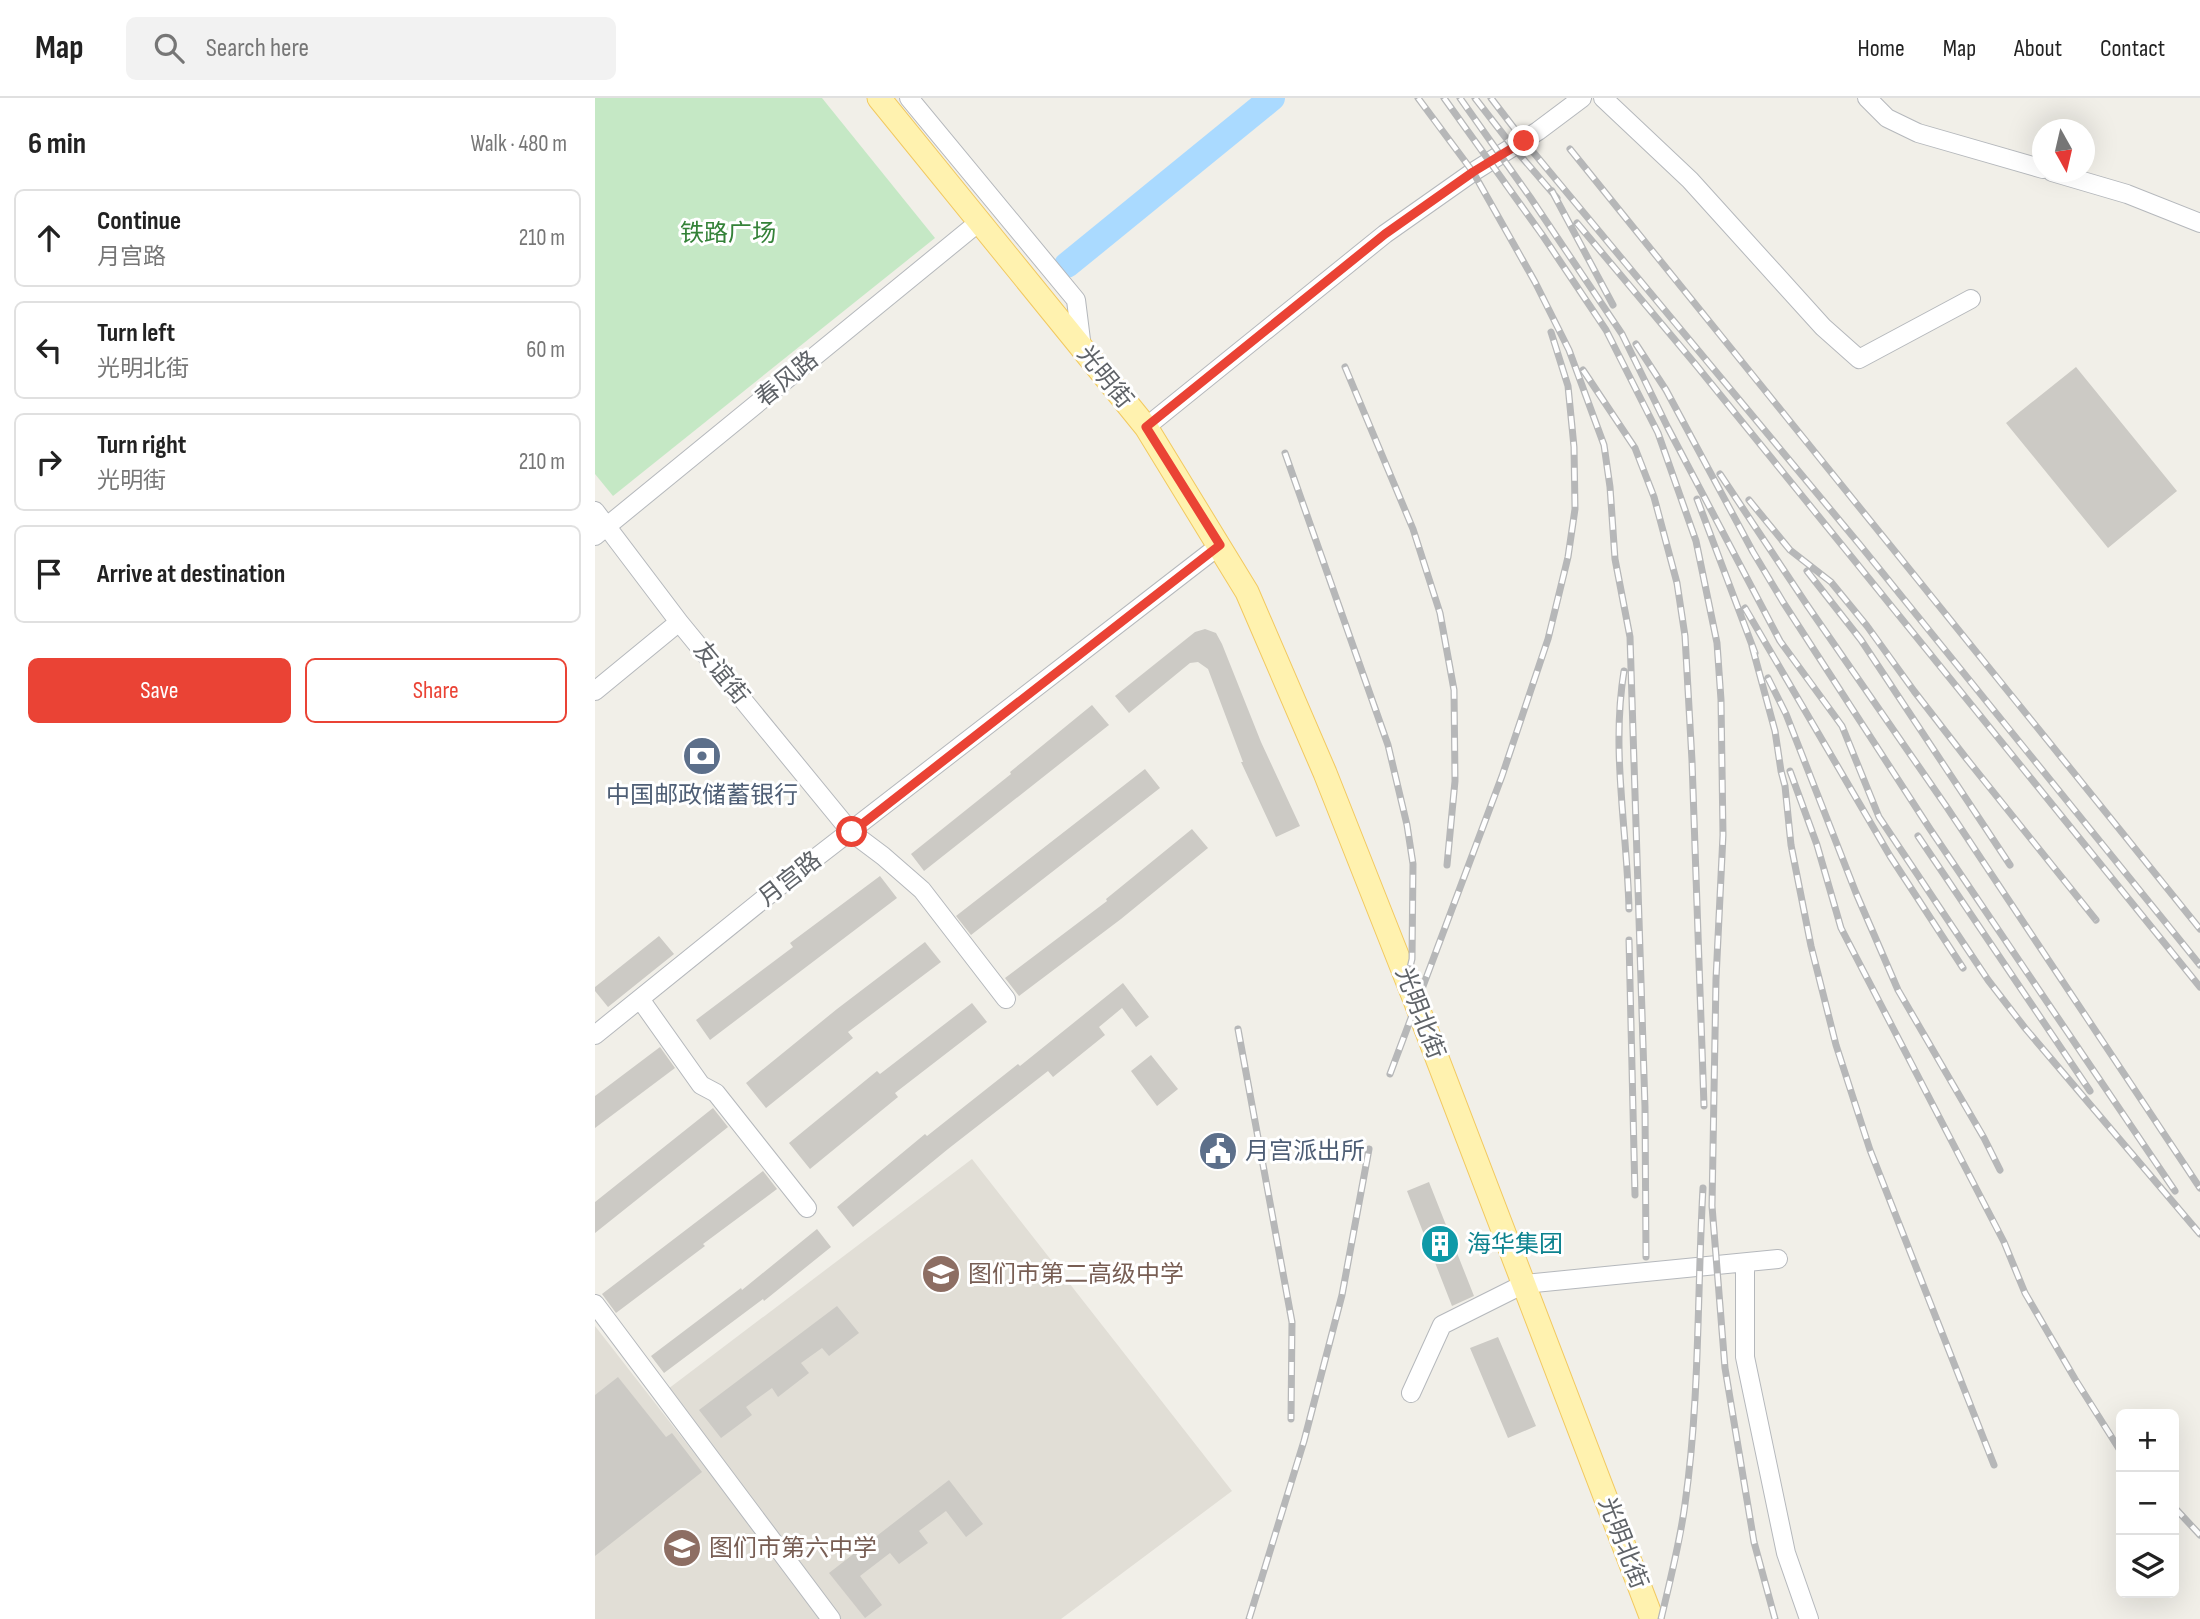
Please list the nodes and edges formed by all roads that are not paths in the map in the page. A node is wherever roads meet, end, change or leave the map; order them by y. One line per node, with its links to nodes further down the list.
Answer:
1 (879, 98): 8 (main road, 光明街)
2 (909, 98): 11 (street)
3 (1582, 98): 12 (street, 光明街)
4 (1604, 98): 10 (street)
5 (1867, 98): 6 (street)
6 (2032, 166)
7 (2086, 182): 9 (street)
8 (979, 222): 11 (main road, 光明街); 14 (street, 春风路)
9 (2200, 223)
10 (1971, 299)
11 (1082, 348): 12 (main road, 光明街)
12 (1146, 427): 15 (main road, 光明北街)
13 (595, 511): 14 (street, 友谊街)
14 (601, 531): 16 (street, 友谊街)
15 (1220, 545): 18 (street, 月宫路); 25 (main road, 光明北街)
16 (679, 622): 17 (street); 18 (street, 友谊街)
17 (595, 691)
18 (852, 832): 19 (street, 月宫路); 20 (street, 友谊街)
19 (640, 999): 21 (street, 月宫路); 22 (street)
20 (1006, 999)
21 (595, 1035)
22 (807, 1209)
23 (1778, 1259): 24 (street)
24 (1745, 1263): 25 (street); 30 (street)
25 (1524, 1284): 27 (street); 29 (main road, 光明北街)
26 (595, 1304): 28 (street)
27 (1411, 1393)
28 (831, 1619)
29 (1652, 1619)
30 (1809, 1619)

